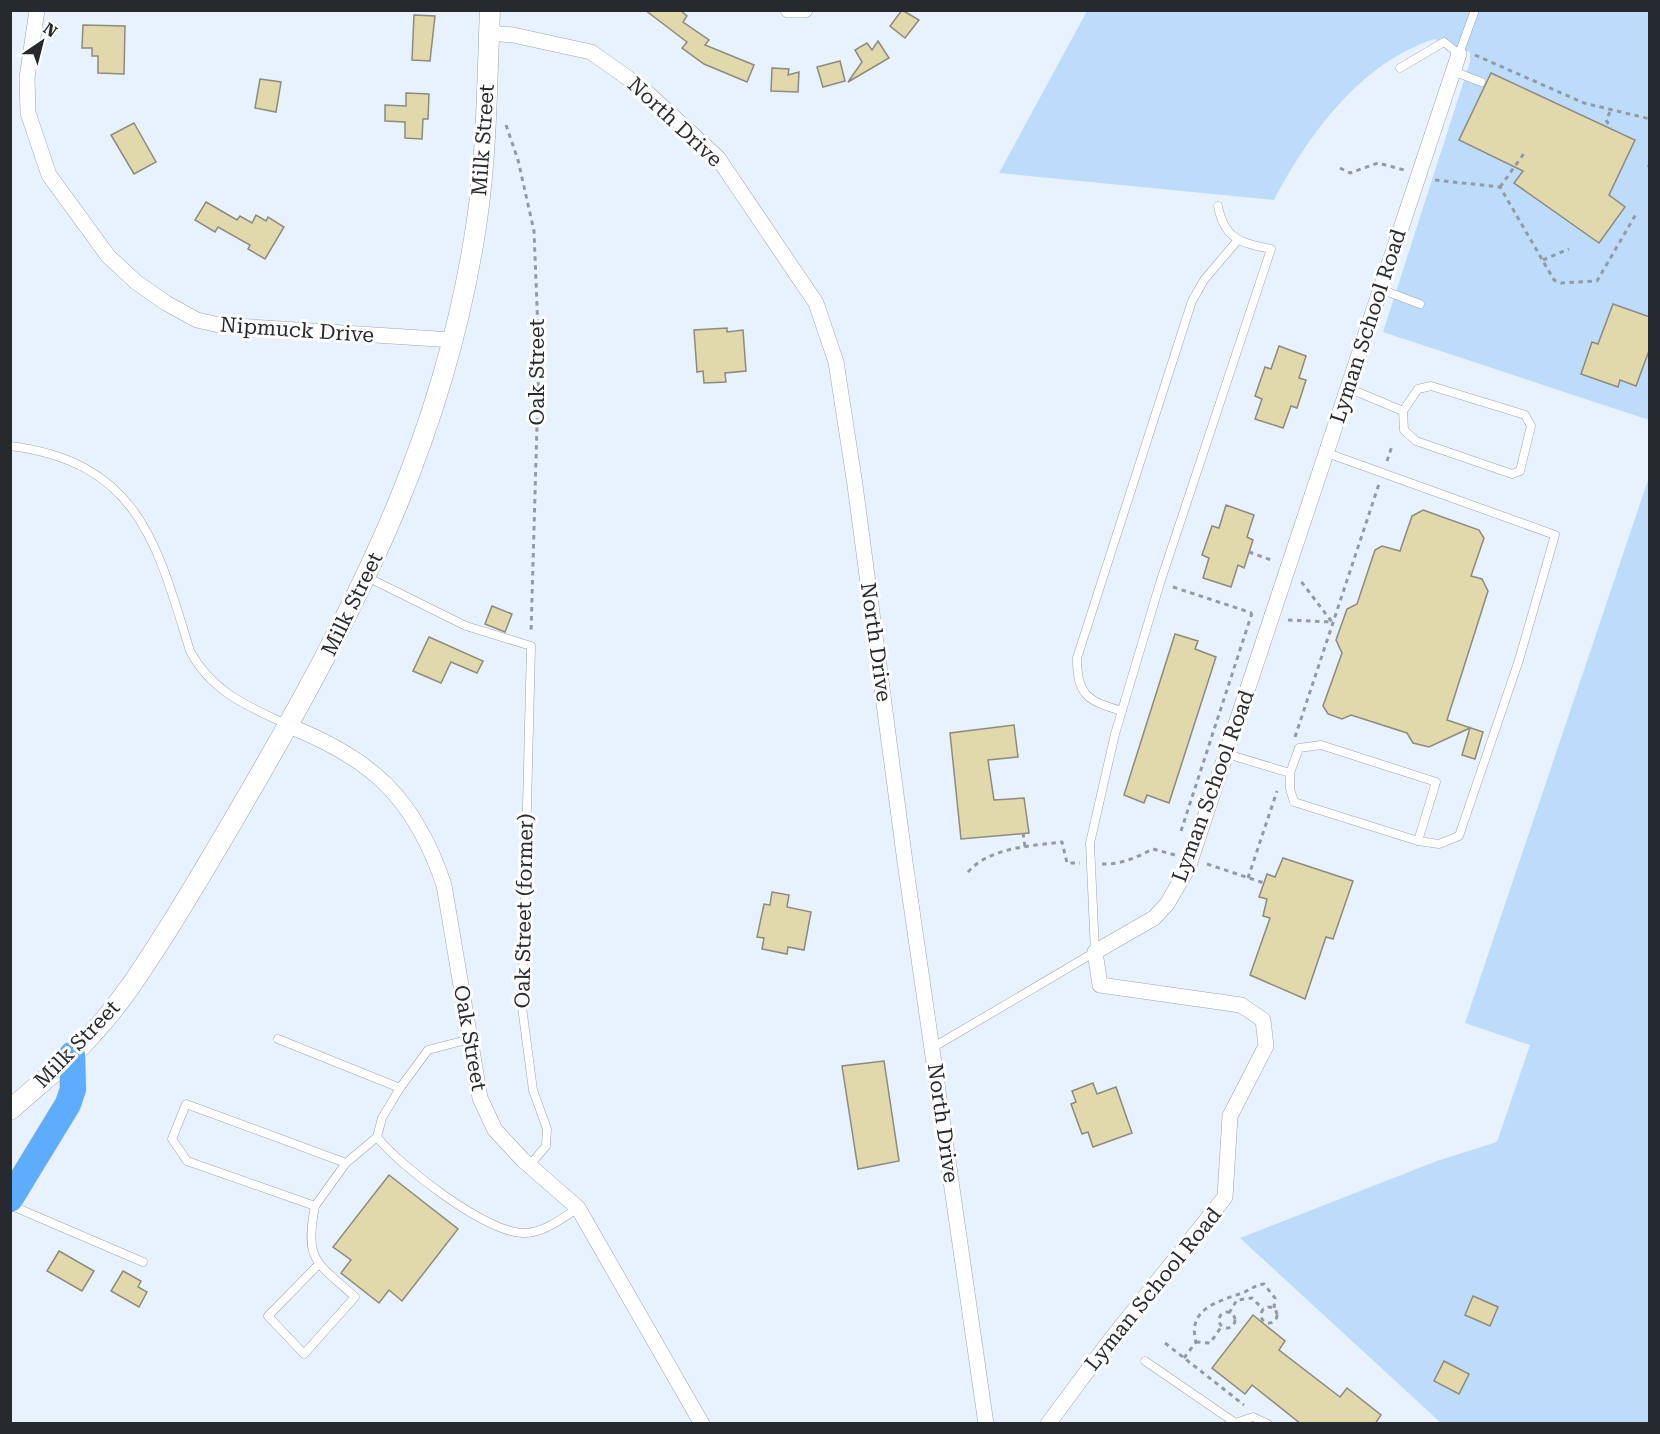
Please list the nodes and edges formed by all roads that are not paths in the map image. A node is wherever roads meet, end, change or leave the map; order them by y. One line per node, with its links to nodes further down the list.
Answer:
1 (37, 10): 15 (street, Nipmuck Drive)
2 (490, 10): 6 (main road, Milk Street)
3 (788, 10): 4 (street)
4 (805, 10)
5 (1475, 10): 7 (lane, Lyman School Road)
6 (489, 33): 15 (main road, Milk Street); 29 (street, North Drive)
7 (1466, 54): 8 (lane); 9 (street, Lyman School Road)
8 (1400, 68)
9 (1453, 71): 10 (lane); 13 (street, Lyman School Road)
10 (1481, 82)
11 (1218, 206): 12 (lane)
12 (1237, 240): 21 (lane); 21 (lane)
13 (1380, 289): 14 (lane); 16 (street, Lyman School Road)
14 (1420, 304)
15 (453, 340): 20 (main road, Milk Street)
16 (1348, 388): 17 (lane); 19 (street, Lyman School Road)
17 (1403, 411): 17 (lane)
18 (10, 447): 22 (lane)
19 (1327, 453): 23 (street, Lyman School Road); 25 (lane)
20 (367, 577): 22 (main road, Milk Street); 35 (lane, Oak Street (former))
21 (1122, 711): 26 (lane)
22 (289, 726): 28 (street, Oak Street); 30 (main road, Milk Street)
23 (1227, 754): 24 (lane); 26 (street, Lyman School Road)
24 (1287, 772): 25 (lane); 25 (lane)
25 (1418, 841)
26 (1095, 952): 29 (lane); 46 (street, Lyman School Road)
27 (278, 1039): 31 (lane)
28 (470, 1039): 31 (lane); 35 (street, Oak Street)
29 (932, 1048): 45 (street, North Drive)
30 (72, 1055): 32 (main road, Milk Street); 36 (highway)
31 (400, 1088): 33 (lane)
32 (10, 1110)
33 (377, 1137): 34 (lane); 39 (lane)
34 (346, 1163): 38 (lane); 38 (lane)
35 (529, 1166): 39 (street, Oak Street)
36 (10, 1199)
37 (10, 1205): 40 (lane)
38 (315, 1206): 41 (lane)
39 (578, 1208): 44 (street, Oak Street)
40 (143, 1262)
41 (318, 1264): 41 (lane)
42 (1145, 1361): 43 (lane)
43 (1234, 1423): 47 (lane)
44 (702, 1424)
45 (986, 1424)
46 (1048, 1424)
47 (1268, 1424)

